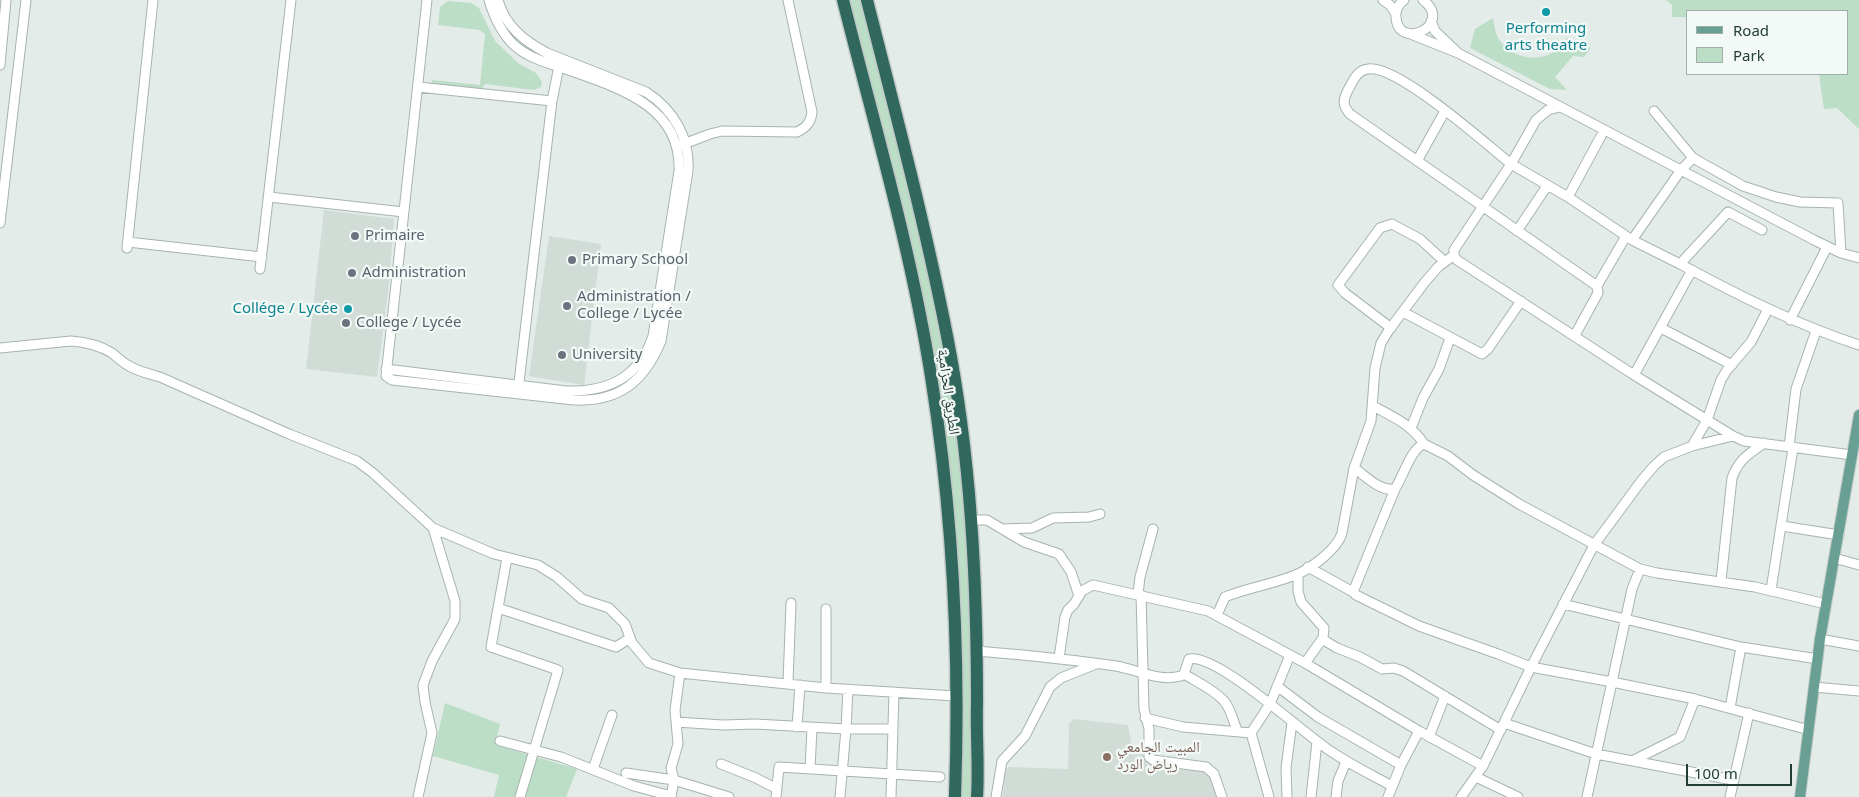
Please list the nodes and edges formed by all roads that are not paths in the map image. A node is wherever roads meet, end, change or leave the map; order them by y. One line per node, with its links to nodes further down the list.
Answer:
1 (6, 0): 19 (street)
2 (26, 0): 36 (street)
3 (153, 0): 43 (street)
4 (291, 0): 32 (street)
5 (427, 0): 20 (street)
6 (490, 0): 18 (street)
7 (498, 0): 18 (street)
8 (788, 0): 26 (street)
9 (843, 0): 126 (highway, الطريق الحزامية)
10 (867, 0): 77 (highway, الطريق الحزامية)
11 (1383, 0): 14 (street)
12 (1404, 0): 14 (street)
13 (1423, 0): 15 (street)
14 (1396, 14): 16 (street)
15 (1431, 21): 16 (street); 17 (street)
16 (1408, 33): 17 (street)
17 (1458, 53): 22 (street)
18 (560, 63): 21 (street); 26 (street)
19 (0, 64)
20 (418, 87): 21 (street); 35 (street)
21 (552, 101): 63 (street)
22 (1560, 107): 29 (street); 30 (street)
23 (1445, 111): 28 (street); 28 (street); 29 (street)
24 (1654, 111): 27 (street)
25 (1602, 136): 33 (street)
26 (682, 144): 63 (street)
27 (1693, 158): 30 (street); 41 (street)
28 (1417, 161): 34 (street)
29 (1511, 164): 31 (street); 34 (street)
30 (1681, 170): 39 (street); 40 (street)
31 (1547, 186): 33 (street); 37 (street)
32 (269, 197): 35 (street); 43 (street)
33 (1568, 197): 39 (street)
34 (1482, 207): 37 (street); 42 (street)
35 (404, 212): 63 (street)
36 (0, 217)
37 (1518, 230): 49 (street)
38 (1762, 230): 46 (street)
39 (1629, 238): 46 (street); 49 (street)
40 (1827, 247): 41 (street); 53 (street)
41 (1841, 253): 44 (street)
42 (1454, 255): 45 (street); 50 (street)
43 (262, 257): 47 (street)
44 (1859, 258)
45 (1445, 262): 52 (street); 54 (street)
46 (1680, 264): 48 (street)
47 (260, 269)
48 (1692, 270): 51 (street); 55 (street)
49 (1597, 286): 57 (street)
50 (1521, 301): 57 (street); 58 (street)
51 (1768, 309): 53 (street); 61 (street)
52 (1403, 312): 54 (street); 58 (street)
53 (1790, 320): 56 (street)
54 (1391, 328): 64 (street)
55 (1661, 328): 61 (street); 62 (street)
56 (1816, 331): 59 (street); 72 (street)
57 (1575, 335): 62 (street)
58 (1450, 338): 67 (street)
59 (1859, 345)
60 (0, 348): 79 (street)
61 (1732, 365): 66 (street)
62 (1634, 375): 66 (street)
63 (519, 389)
64 (1373, 406): 67 (street); 74 (street)
65 (1859, 418): 73 (main road)
66 (1707, 420): 68 (street); 71 (street)
67 (1411, 428): 70 (street)
68 (1733, 436): 69 (street); 71 (street)
69 (1764, 442): 72 (street); 90 (street)
70 (1424, 444): 75 (street); 83 (street)
71 (1692, 446): 83 (street)
72 (1791, 448): 73 (street); 78 (street)
73 (1852, 455): 82 (main road)
74 (1354, 468): 75 (street); 87 (street)
75 (1394, 489): 92 (street)
76 (1100, 514): 80 (street)
77 (972, 520): 80 (street); 107 (highway, الطريق الحزامية)
78 (1782, 526): 82 (street); 91 (street)
79 (432, 528): 84 (street); 167 (street)
80 (1002, 529): 94 (street)
81 (1153, 529): 93 (street)
82 (1839, 535): 85 (main road)
83 (1594, 545): 88 (street); 96 (street)
84 (507, 558): 98 (street); 102 (street)
85 (1834, 558): 86 (street); 97 (main road)
86 (1859, 565)
87 (1308, 567): 89 (street); 92 (street)
88 (1640, 569): 90 (street); 101 (street)
89 (1298, 574): 100 (street); 104 (street)
90 (1721, 581): 91 (street)
91 (1771, 590): 97 (street)
92 (1353, 592): 113 (street)
93 (1140, 594): 94 (street); 100 (street); 115 (street)
94 (1079, 596): 109 (street)
95 (791, 604): 118 (street)
96 (1563, 604): 101 (street); 113 (street)
97 (1826, 604): 103 (main road)
98 (498, 608): 102 (street); 148 (street)
99 (826, 609): 122 (street)
100 (1217, 615): 108 (street)
101 (1626, 619): 106 (street); 117 (street)
102 (630, 638): 114 (street)
103 (1820, 639): 105 (street); 110 (main road)
104 (1322, 640): 111 (street); 127 (street)
105 (1859, 646)
106 (1741, 647): 110 (street); 130 (street)
107 (977, 651): 109 (street); 173 (highway, الطريق الحزامية)
108 (1290, 655): 111 (street); 120 (street)
109 (1059, 658): 112 (street)
110 (1818, 659): 121 (main road)
111 (1305, 663): 143 (street)
112 (1097, 664): 115 (street); 174 (street)
113 (1531, 667): 117 (street); 136 (street)
114 (680, 673): 118 (street); 134 (street)
115 (1143, 673): 116 (street); 133 (street)
116 (1184, 674): 129 (street); 141 (street)
117 (1612, 682): 128 (street); 149 (street)
118 (788, 684): 119 (street)
119 (800, 685): 122 (street); 137 (street)
120 (1277, 686): 129 (street); 153 (street)
121 (1814, 687): 124 (street); 142 (main road)
122 (826, 688): 123 (street)
123 (848, 689): 125 (street); 139 (street)
124 (1859, 691)
125 (894, 692): 126 (street); 140 (street)
126 (956, 696): 172 (highway, الطريق الحزامية)
127 (1445, 696): 136 (street); 145 (street)
128 (1695, 699): 130 (street); 150 (street)
129 (1270, 704): 135 (street); 144 (street)
130 (1730, 708): 131 (street)
131 (1749, 714): 142 (street); 163 (street)
132 (612, 715): 155 (street)
133 (1145, 718): 141 (street); 175 (street)
134 (676, 722): 137 (street); 162 (street)
135 (1292, 722): 147 (street); 177 (street)
136 (1502, 726): 149 (street); 154 (street)
137 (797, 727): 138 (street)
138 (812, 728): 139 (street); 156 (street)
139 (846, 729): 140 (street); 157 (street)
140 (892, 729): 159 (street)
141 (1237, 730): 144 (street)
142 (1809, 730): 185 (main road)
143 (1419, 731): 145 (street); 153 (street)
144 (1251, 733): 176 (street)
145 (1429, 736): 154 (street)
146 (500, 741): 148 (street)
147 (1317, 742): 151 (street); 178 (street)
148 (535, 750): 155 (street); 168 (street)
149 (1596, 754): 150 (street); 183 (street)
150 (1632, 761): 163 (street)
151 (1346, 762): 164 (street); 179 (street)
152 (721, 764): 165 (street)
153 (1401, 765): 164 (street)
154 (1483, 766): 161 (street)
155 (593, 769): 166 (street)
156 (810, 769): 157 (street); 165 (street)
157 (842, 772): 159 (street); 170 (street)
158 (626, 773): 162 (street)
159 (891, 774): 160 (street); 171 (street)
160 (940, 777)
161 (1476, 777): 181 (street); 182 (street)
162 (674, 780): 166 (street); 169 (street)
163 (1734, 780): 184 (street)
164 (1392, 786): 180 (street)
165 (776, 793)
166 (671, 796)
167 (418, 797)
168 (520, 797)
169 (729, 797)
170 (840, 797)
171 (891, 797)
172 (955, 797)
173 (977, 797)
174 (996, 797)
175 (1222, 797)
176 (1269, 797)
177 (1287, 797)
178 (1312, 797)
179 (1336, 797)
180 (1388, 797)
181 (1461, 797)
182 (1518, 797)
183 (1586, 797)
184 (1730, 797)
185 (1800, 797)

